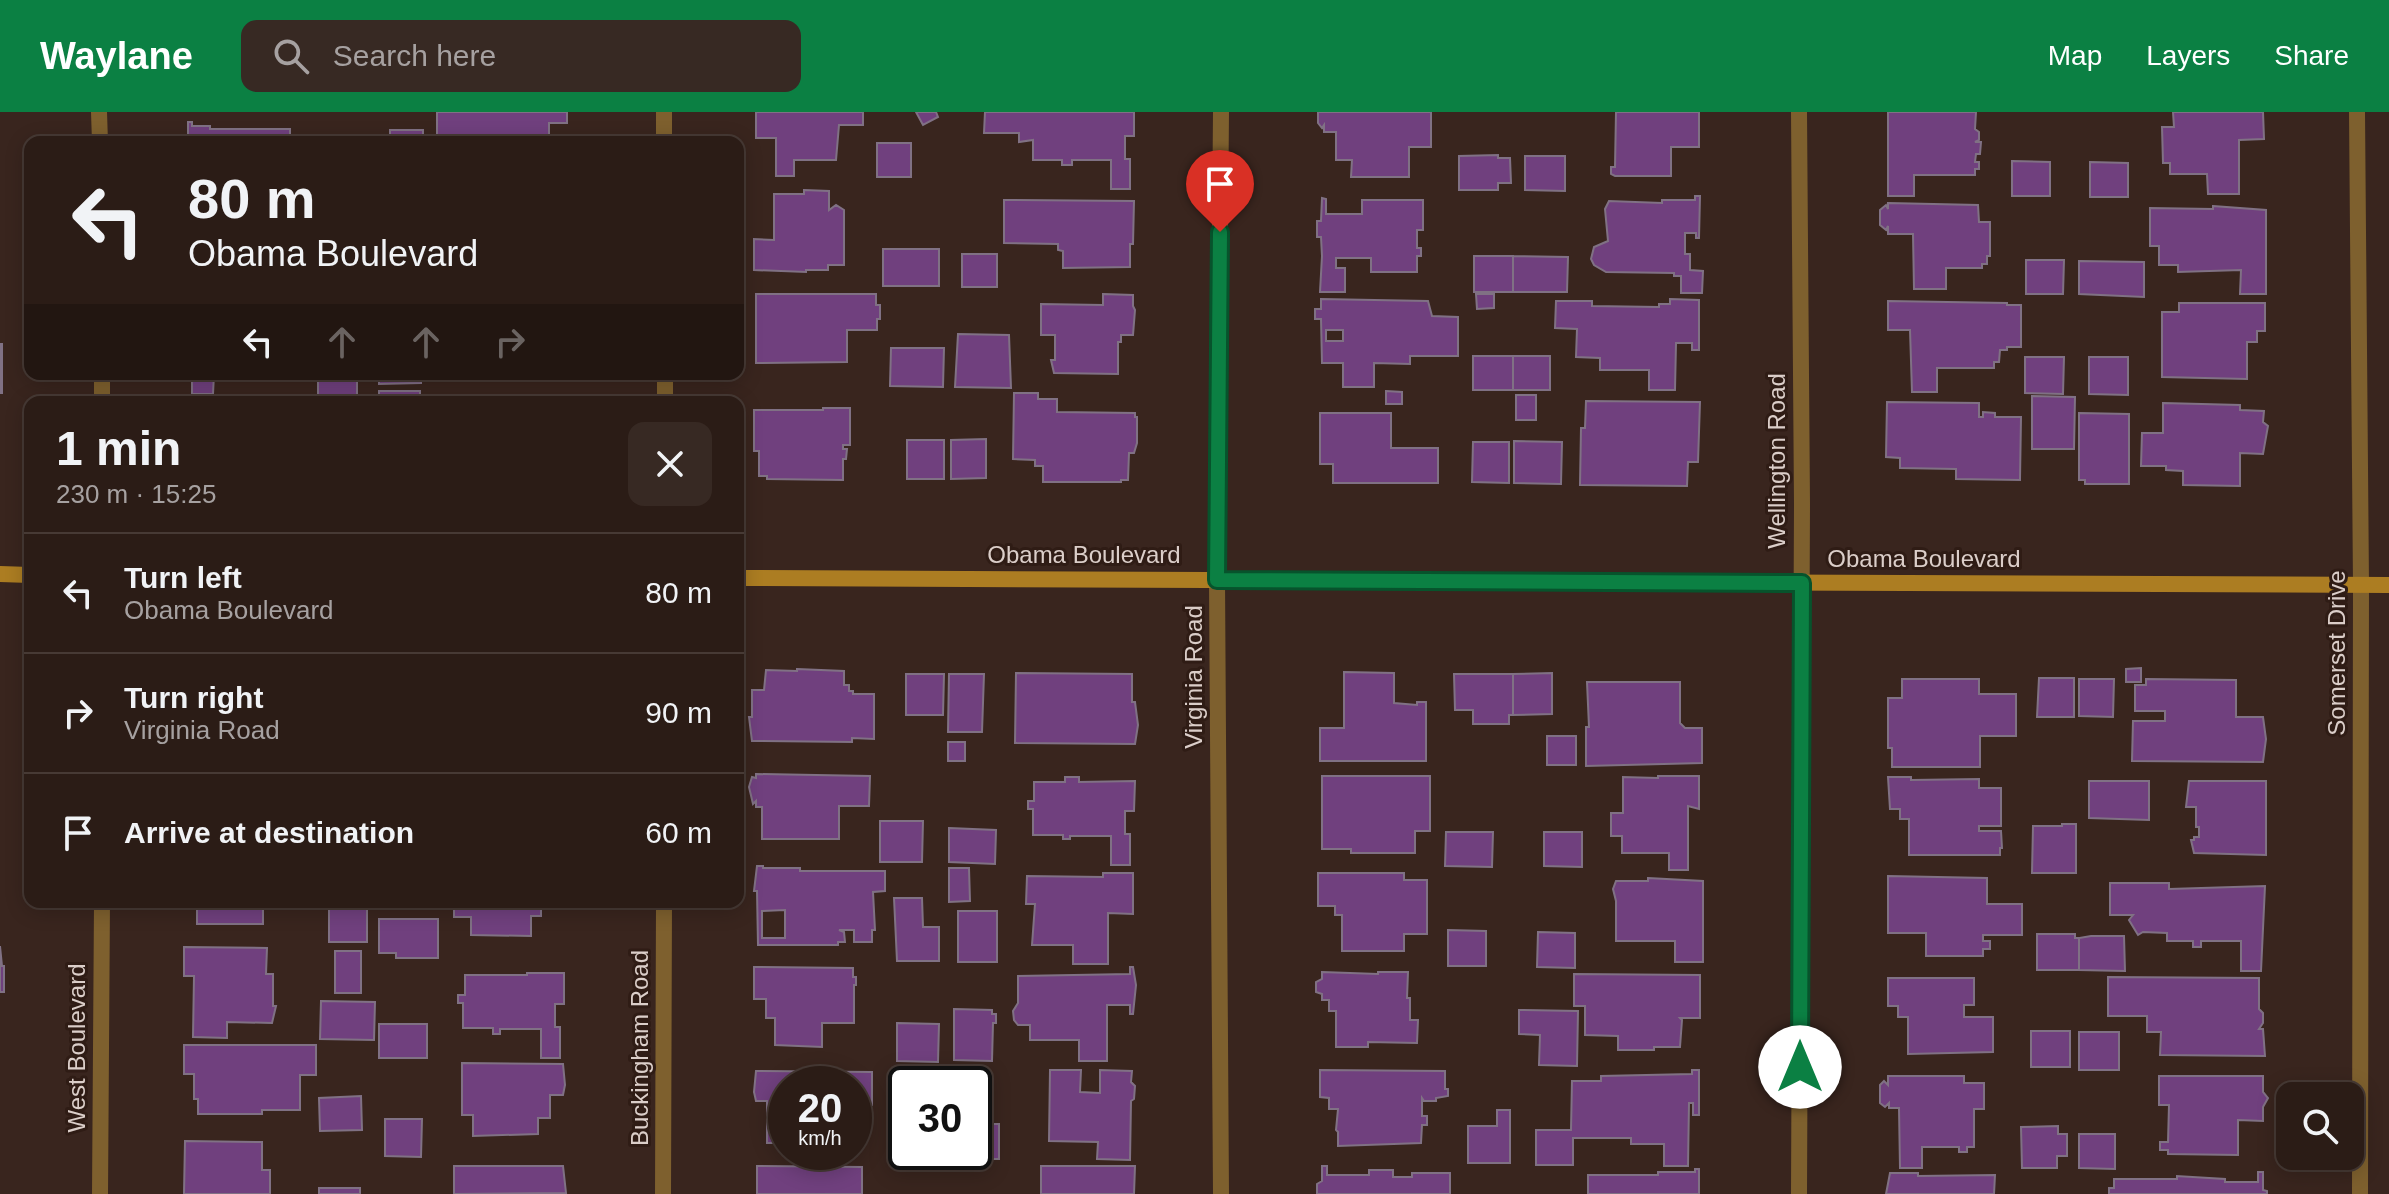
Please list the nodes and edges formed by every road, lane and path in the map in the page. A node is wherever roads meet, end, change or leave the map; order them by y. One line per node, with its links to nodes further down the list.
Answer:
1 (99, 112): 6 (street)
2 (664, 112): 7 (street)
3 (1221, 112): 11 (street, Virginia Road)
4 (1799, 112): 12 (street, Wellington Road)
5 (2357, 112): 13 (street, Somerset Drive)
6 (100, 136)
7 (664, 136)
8 (0, 574): 9 (main road)
9 (24, 575)
10 (744, 578): 11 (main road, Obama Boulevard)
11 (1217, 580): 12 (main road, Obama Boulevard); 19 (street, Virginia Road)
12 (1802, 583): 13 (main road, Obama Boulevard); 20 (street, Wellington Road)
13 (2361, 585): 14 (main road, Obama Boulevard); 21 (street, Somerset Drive)
14 (2389, 585)
15 (102, 908): 17 (street, West Boulevard)
16 (664, 908): 18 (street, Buckingham Road)
17 (100, 1194)
18 (663, 1194)
19 (1221, 1194)
20 (1799, 1194)
21 (2360, 1194)

